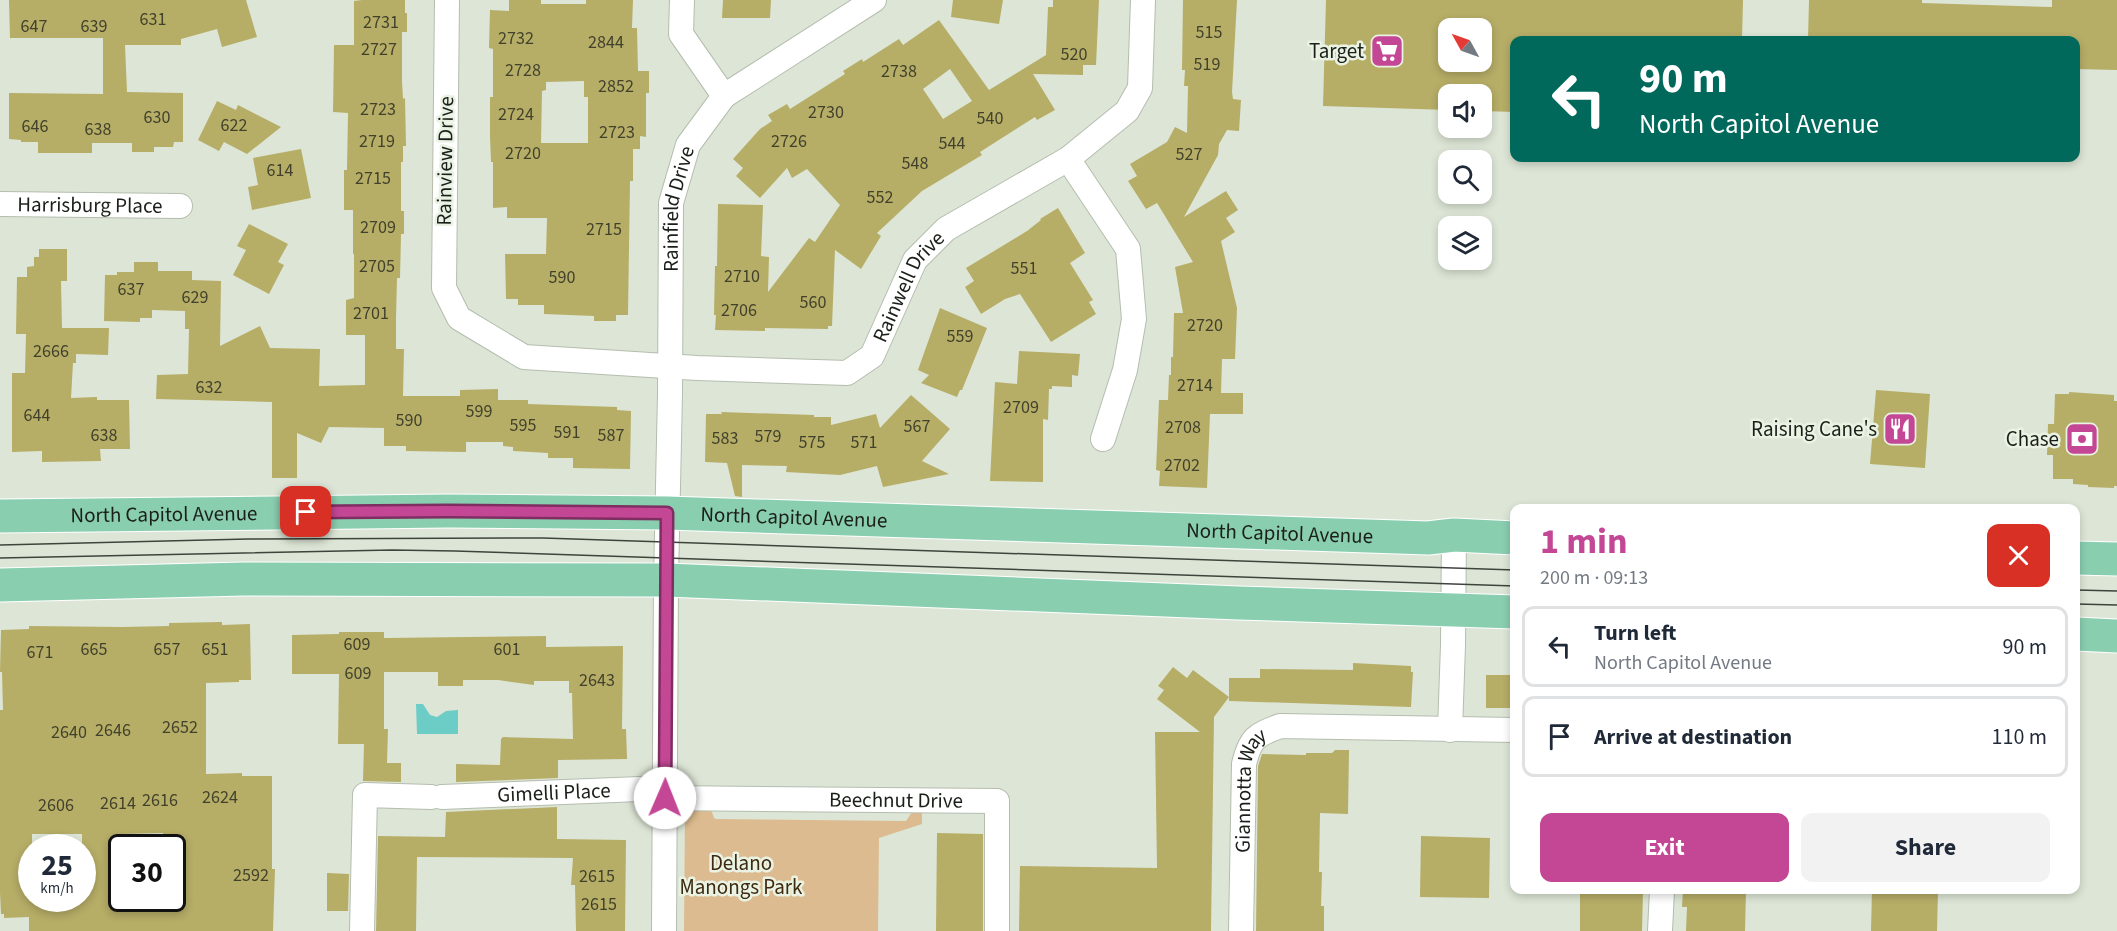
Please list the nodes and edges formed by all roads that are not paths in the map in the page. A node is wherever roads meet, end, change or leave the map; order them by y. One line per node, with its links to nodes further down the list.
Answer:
1 (447, 0): 9 (street, Rainview Drive)
2 (681, 0): 5 (street)
3 (874, 0): 5 (street, Rainfield Drive)
4 (1143, 0): 6 (street, Rainwell Drive)
5 (724, 96): 10 (street, Rainfield Drive)
6 (1068, 159): 10 (street, Rainwell Drive); 11 (street)
7 (0, 204): 8 (street, Harrisburg Place)
8 (180, 206)
9 (459, 318): 10 (street, Rainwell Drive)
10 (670, 367): 12 (street, Rainfield Drive)
11 (1103, 439)
12 (667, 513): 13 (main road, North Capitol Avenue); 14 (main road, North Capitol Avenue); 18 (street, Rainfield Drive)
13 (0, 516)
14 (1454, 535): 15 (main road, North Capitol Avenue); 20 (street)
15 (1510, 538)
16 (2080, 558): 17 (main road)
17 (2117, 559)
18 (666, 580): 19 (main road); 20 (main road); 26 (street, Rainfield Drive)
19 (0, 585)
20 (1454, 609): 21 (main road); 24 (street)
21 (1510, 612)
22 (2080, 634): 23 (main road)
23 (2117, 636)
24 (1450, 730): 25 (street, Giannotta Way); 31 (street, Giannotta Way)
25 (1510, 730)
26 (665, 793): 28 (street, Gimelli Place); 29 (street, Rainfield Drive); 30 (street, Beechnut Drive)
27 (1662, 894): 32 (street)
28 (362, 931)
29 (663, 931)
30 (997, 931)
31 (1241, 931)
32 (1660, 931)

